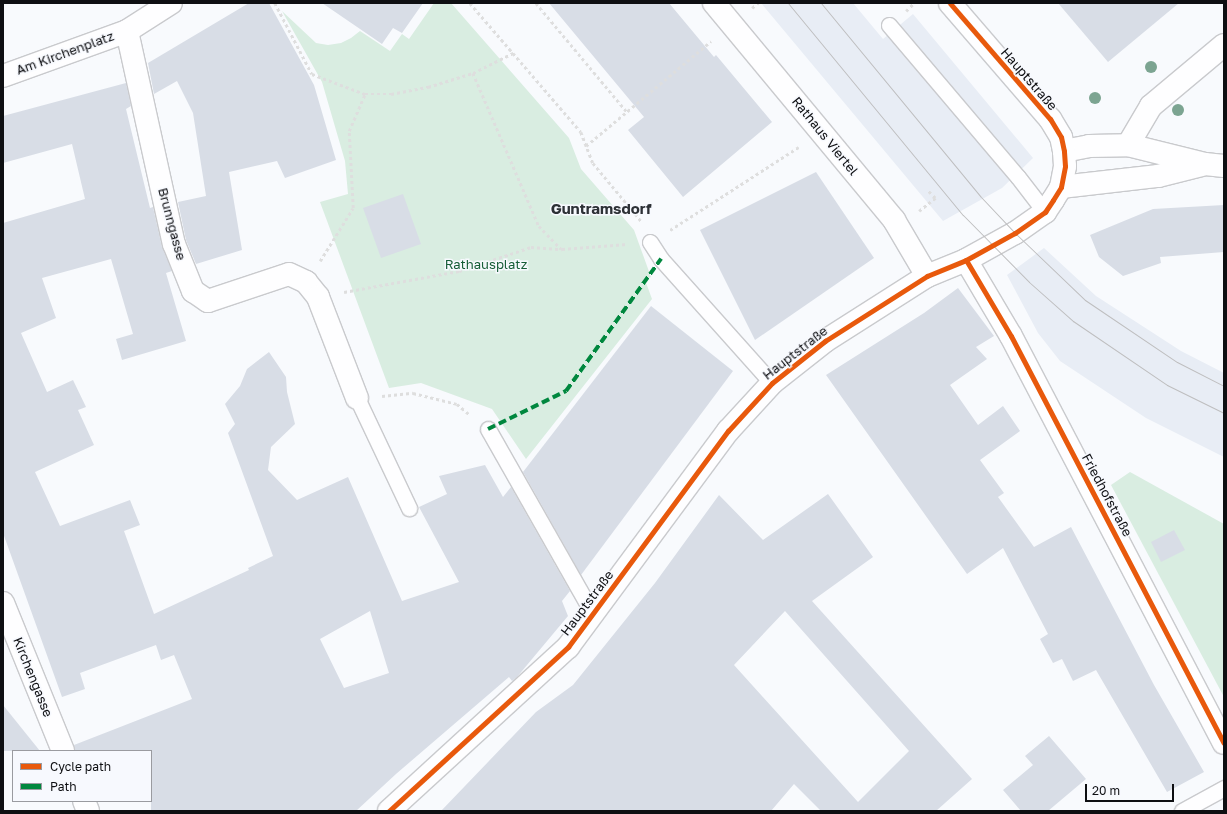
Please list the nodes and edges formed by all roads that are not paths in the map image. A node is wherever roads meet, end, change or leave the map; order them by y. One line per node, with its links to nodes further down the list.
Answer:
1 (172, 3): 5 (street, Am Kirchenplatz)
2 (714, 3): 15 (street, Rathaus Viertel)
3 (950, 3): 9 (street, Hauptstraße)
4 (889, 25): 12 (lane)
5 (127, 31): 7 (street, Am Kirchenplatz); 17 (street, Brunngasse)
6 (1224, 45): 8 (street)
7 (3, 76)
8 (1128, 145): 9 (street); 10 (street)
9 (1064, 151): 11 (street, Hauptstraße)
10 (1215, 165): 11 (street)
11 (1060, 187): 12 (street, Hauptstraße)
12 (1045, 212): 14 (street, Hauptstraße)
13 (650, 242): 16 (lane)
14 (966, 260): 15 (street, Hauptstraße); 22 (street, Friedhofstraße)
15 (927, 276): 16 (street, Hauptstraße)
16 (772, 383): 21 (street, Hauptstraße)
17 (357, 398): 19 (lane)
18 (488, 428): 21 (lane)
19 (409, 508)
20 (3, 602): 23 (street, Kirchengasse)
21 (593, 614): 25 (street, Hauptstraße)
22 (1224, 743)
23 (63, 750)
24 (1224, 788): 26 (lane)
25 (389, 811)
26 (1182, 811)

